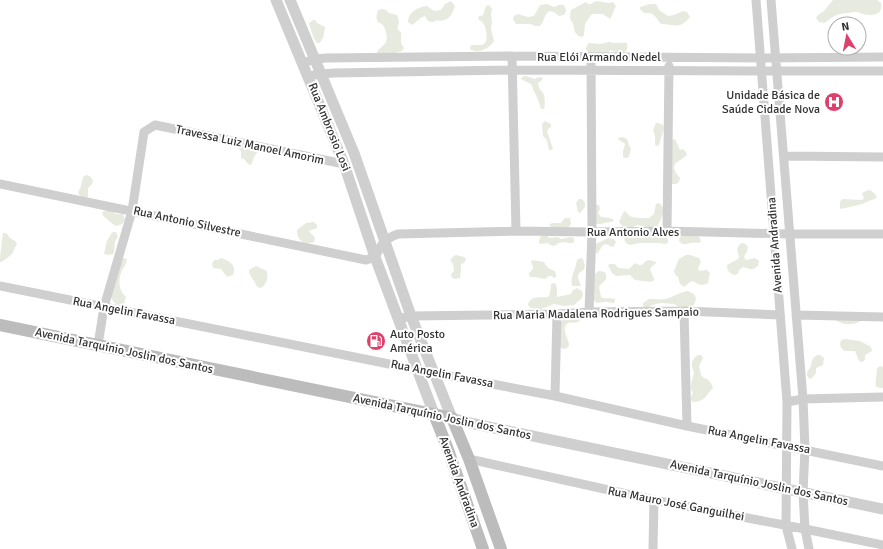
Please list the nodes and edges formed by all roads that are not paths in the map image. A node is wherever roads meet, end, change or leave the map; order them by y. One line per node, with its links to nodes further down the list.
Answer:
1 (276, 0): 12 (street, Rua Ambrosio Losi)
2 (290, 0): 11 (street, Rua Ambrosio Losi)
3 (756, 0): 9 (street, Avenida Andradina)
4 (771, 0): 10 (street)
5 (512, 56): 6 (street, Rua Elói Armando Nedel); 11 (street, Rua Elói Armando Nedel); 13 (street)
6 (591, 57): 8 (street, Rua Elói Armando Nedel); 14 (street)
7 (883, 57): 10 (street, Rua Elói Armando Nedel)
8 (669, 58): 9 (street, Rua Elói Armando Nedel); 15 (street)
9 (761, 58): 10 (street, Rua Elói Armando Nedel); 16 (street, Avenida Andradina)
10 (776, 58): 17 (street)
11 (315, 59): 12 (street, Rua Elói Armando Nedel); 19 (street, Rua Ambrosio Losi)
12 (303, 63): 20 (street, Rua Ambrosio Losi)
13 (512, 70): 14 (street, Rua Elói Armando Nedel); 19 (street, Rua Elói Armando Nedel); 26 (street)
14 (591, 70): 15 (street, Rua Elói Armando Nedel); 28 (street)
15 (669, 71): 16 (street, Rua Elói Armando Nedel); 27 (street)
16 (762, 71): 17 (street, Rua Elói Armando Nedel); 29 (street, Avenida Andradina)
17 (777, 71): 18 (street, Rua Elói Armando Nedel); 21 (street)
18 (883, 71)
19 (321, 74): 20 (street, Rua Elói Armando Nedel); 32 (street, Rua Ambrosio Losi)
20 (308, 76): 23 (street, Rua Ambrosio Losi)
21 (784, 156): 22 (street); 30 (street)
22 (883, 158)
23 (344, 164): 25 (street, Travessa Luiz Manoel Amorim); 33 (street, Rua Ambrosio Losi)
24 (0, 184): 25 (street, Rua Antonio Silvestre)
25 (132, 211): 33 (street, Rua Antonio Silvestre); 35 (street)
26 (516, 231): 28 (street, Rua Antonio Alves); 32 (street, Rua Antonio Alves)
27 (667, 231): 28 (street, Rua Antonio Alves); 29 (street, Rua Antonio Alves)
28 (592, 232): 37 (street)
29 (774, 234): 30 (street, Rua Antonio Alves); 41 (street, Avenida Andradina)
30 (789, 234): 31 (street, Rua Antonio Alves); 39 (street)
31 (883, 234)
32 (384, 241): 33 (street); 40 (street, Rua Ambrosio Losi)
33 (375, 257): 43 (street, Rua Ambrosio Losi)
34 (0, 286): 35 (street, Rua Angelin Favassa)
35 (104, 307): 45 (street); 46 (street, Rua Angelin Favassa)
36 (684, 311): 37 (street, Rua Maria Madalena Rodrigues Sampaio); 41 (street, Rua Maria Madalena Rodrigues Sampaio); 54 (street)
37 (589, 312): 38 (street, Rua Maria Madalena Rodrigues Sampaio)
38 (557, 314): 40 (street, Rua Maria Madalena Rodrigues Sampaio); 48 (street)
39 (796, 315): 42 (street); 50 (street)
40 (411, 316): 43 (street, Rua Maria Madalena Rodrigues Sampaio); 47 (street, Rua Ambrosio Losi)
41 (780, 316): 51 (street, Avenida Andradina)
42 (883, 317)
43 (398, 319): 46 (street, Rua Ambrosio Losi)
44 (0, 326): 45 (main road, Avenida Tarquínio Joslin dos Santos)
45 (98, 345): 52 (main road, Avenida Tarquínio Joslin dos Santos)
46 (417, 369): 47 (street, Rua Angelin Favassa); 52 (street, Rua Ambrosio Losi)
47 (434, 373): 48 (street, Rua Angelin Favassa); 53 (street, Rua Ambrosio Losi)
48 (555, 396): 54 (street, Rua Angelin Favassa)
49 (883, 397): 50 (street)
50 (803, 399): 51 (street); 56 (street)
51 (787, 402): 55 (street, Avenida Andradina)
52 (434, 414): 53 (main road, Avenida Tarquínio Joslin dos Santos); 66 (main road, Avenida Andradina)
53 (452, 418): 57 (main road, Avenida Andradina); 59 (street, Avenida Tarquínio Joslin dos Santos)
54 (687, 426): 55 (street, Rua Angelin Favassa)
55 (787, 446): 56 (street, Rua Angelin Favassa); 59 (street, Avenida Andradina)
56 (805, 449): 58 (street, Rua Angelin Favassa); 60 (street)
57 (469, 459): 61 (street, Rua Mauro José Ganguilhei); 67 (main road, Avenida Andradina)
58 (883, 466)
59 (787, 489): 60 (street, Avenida Tarquínio Joslin dos Santos); 63 (street, Avenida Andradina)
60 (803, 493): 62 (street, Avenida Tarquínio Joslin dos Santos); 64 (street)
61 (654, 500): 63 (street, Rua Mauro José Ganguilhei); 68 (street)
62 (883, 509)
63 (786, 526): 64 (street, Rua Mauro José Ganguilhei); 69 (street, Avenida Andradina)
64 (805, 529): 65 (street, Rua Mauro José Ganguilhei); 70 (street)
65 (883, 545)
66 (483, 549)
67 (501, 549)
68 (653, 549)
69 (792, 549)
70 (809, 549)

